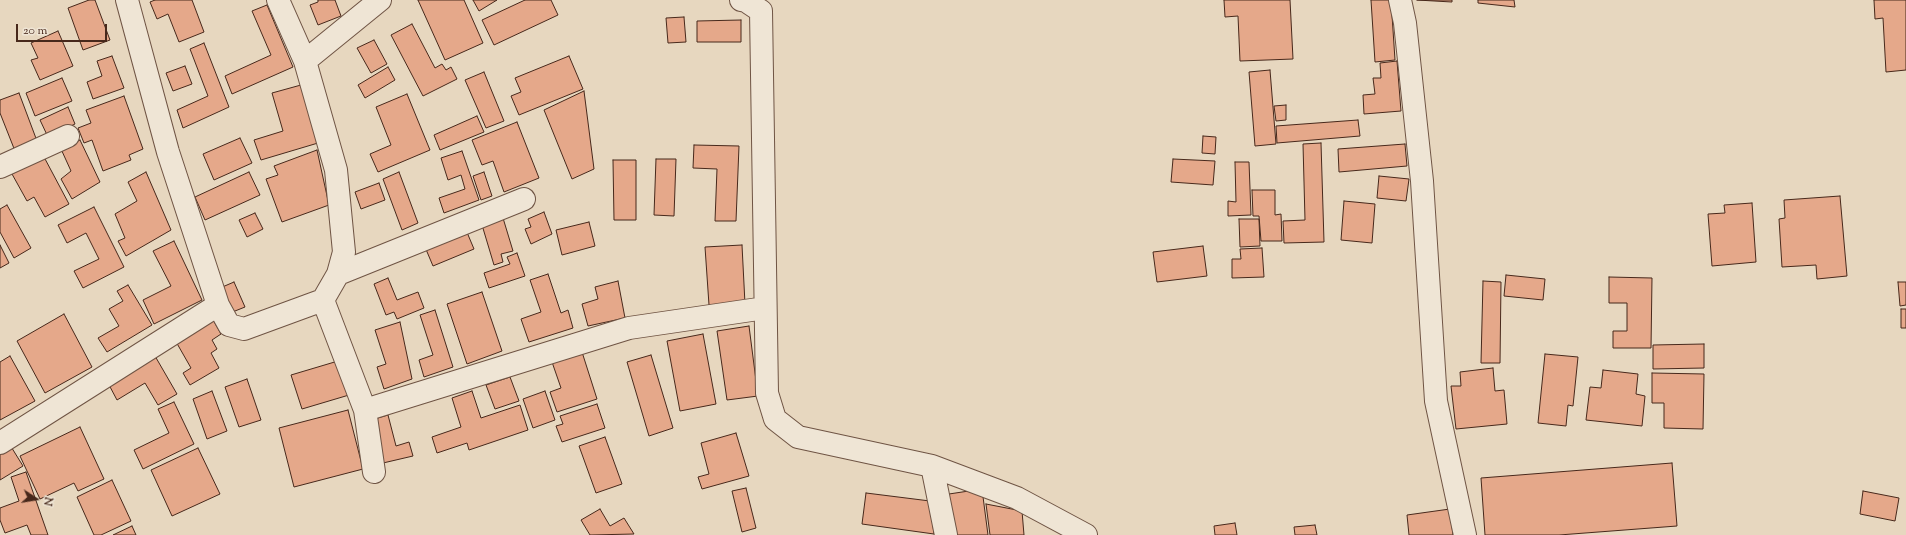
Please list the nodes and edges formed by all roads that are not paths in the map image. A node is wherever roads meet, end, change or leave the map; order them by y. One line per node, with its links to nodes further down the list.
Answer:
1 (126, 0): 12 (street)
2 (278, 0): 6 (street)
3 (380, 0): 6 (street)
4 (741, 0): 13 (street)
5 (1400, 0): 20 (street)
6 (305, 61): 10 (street)
7 (68, 136): 8 (street)
8 (0, 168)
9 (524, 199): 10 (street)
10 (338, 274): 11 (street)
11 (323, 300): 12 (street); 14 (street)
12 (218, 305): 15 (street)
13 (766, 308): 14 (street); 16 (street)
14 (365, 410): 17 (street)
15 (0, 443)
16 (932, 466): 18 (street); 19 (street)
17 (374, 472)
18 (946, 535)
19 (1086, 535)
20 (1465, 535)

